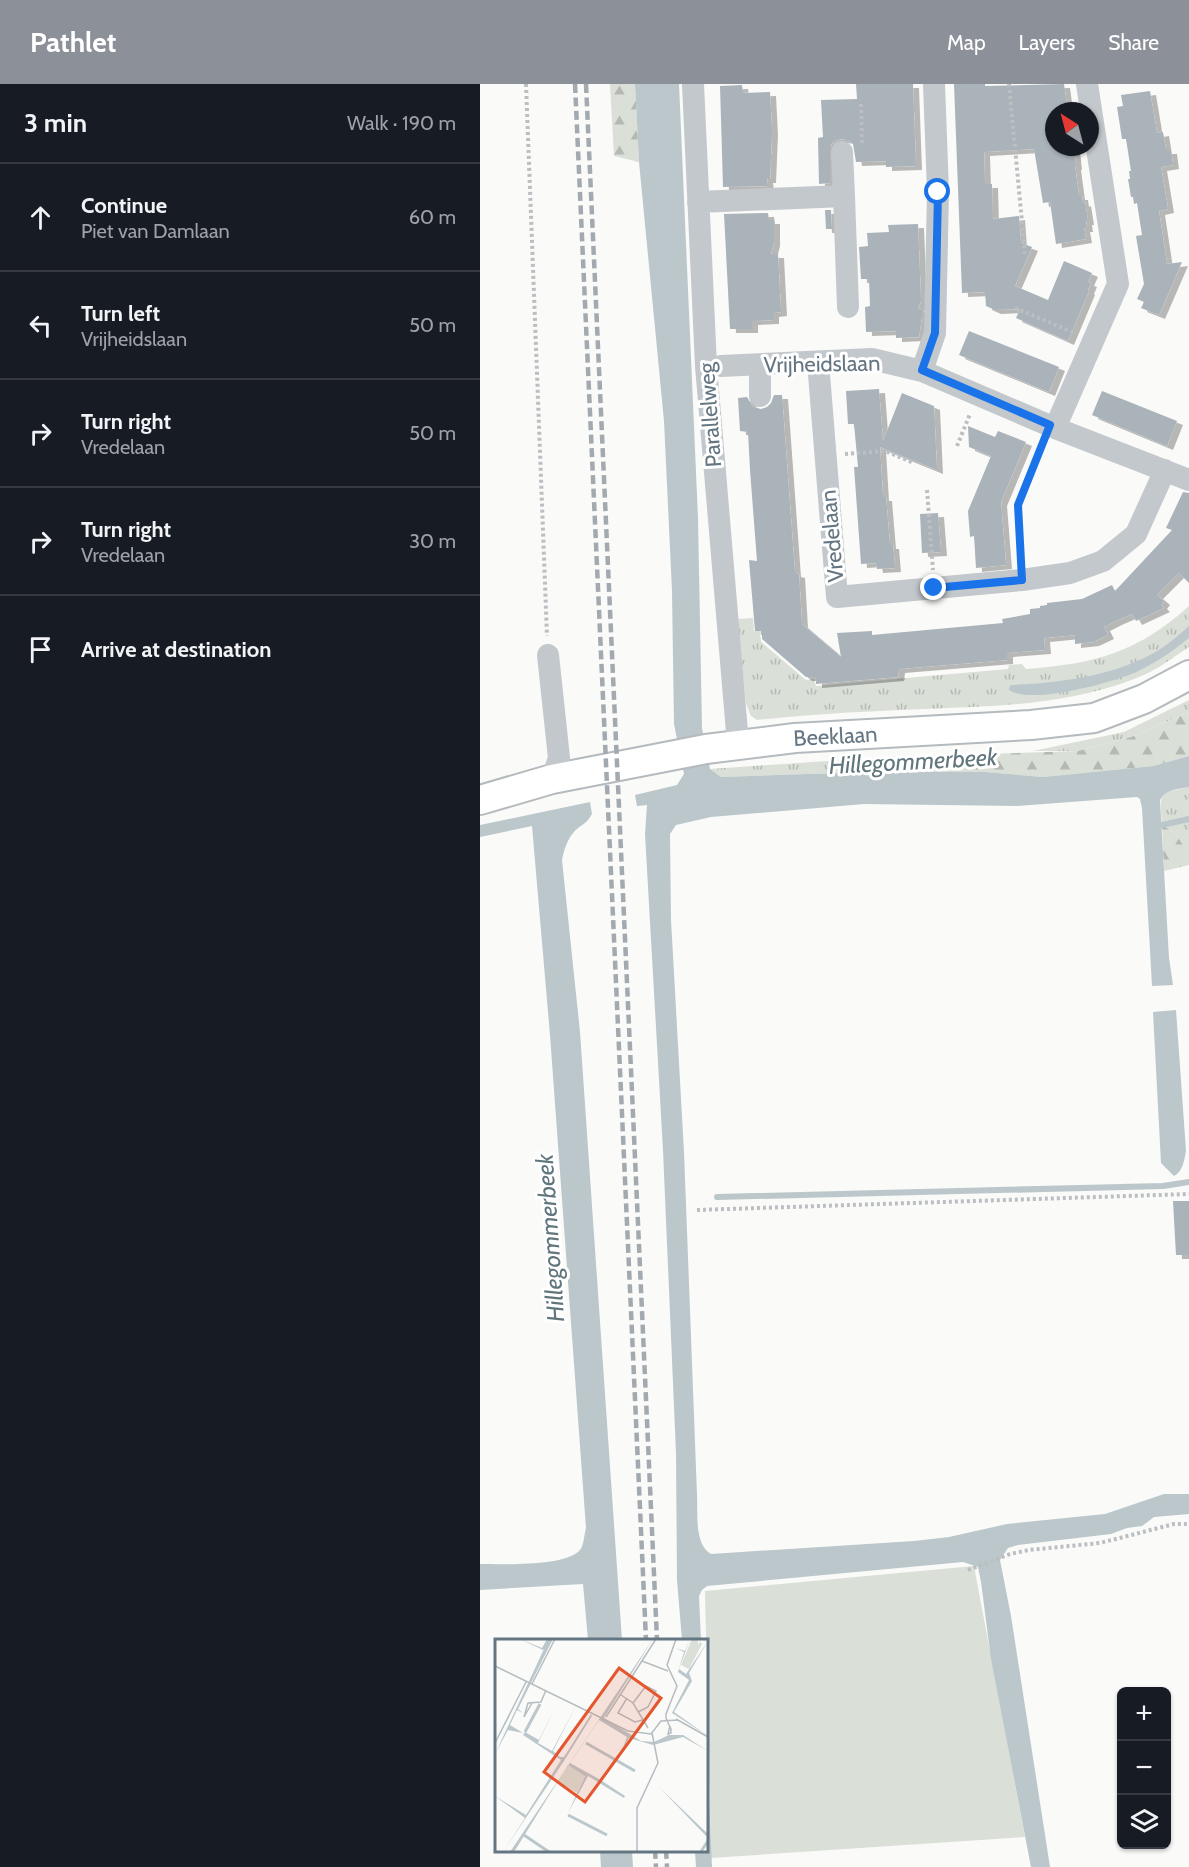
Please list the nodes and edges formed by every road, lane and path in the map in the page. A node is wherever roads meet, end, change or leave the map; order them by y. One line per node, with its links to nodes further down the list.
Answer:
1 (526, 84): 28 (path)
2 (693, 84): 8 (street, Parallelweg)
3 (934, 84): 16 (street)
4 (1009, 84): 9 (path)
5 (1087, 84): 12 (street)
6 (842, 153): 7 (street)
7 (844, 196): 8 (street); 10 (street)
8 (698, 202): 30 (street, Parallelweg)
9 (1025, 254)
10 (848, 307)
11 (1015, 308): 12 (path)
12 (1093, 341): 19 (street)
13 (818, 362): 14 (street, Vrijheidslaan); 16 (street, Vrijheidslaan); 21 (street, Vredelaan)
14 (760, 365): 15 (street, Vrijheidslaan); 18 (street)
15 (721, 366)
16 (922, 370): 17 (street, Vrijheidslaan)
17 (978, 394): 19 (street, Vrijheidslaan); 20 (path)
18 (760, 396)
19 (1052, 426): 23 (street, Vrijheidslaan); 26 (path)
20 (957, 446)
21 (826, 456): 22 (path); 27 (street, Vredelaan)
22 (914, 463)
23 (1165, 470): 24 (street, Vrijheidslaan); 26 (street, Vredelaan)
24 (1189, 480)
25 (927, 490): 27 (path)
26 (1022, 580): 27 (street, Vredelaan)
27 (934, 588)
28 (548, 655): 31 (street)
29 (1188, 675): 30 (main road, Beeklaan)
30 (738, 744): 31 (main road, Beeklaan)
31 (552, 779): 32 (main road, Beeklaan)
32 (480, 800)
33 (1189, 1194): 34 (path)
34 (697, 1210)
35 (1189, 1524): 36 (path)
36 (968, 1570)

